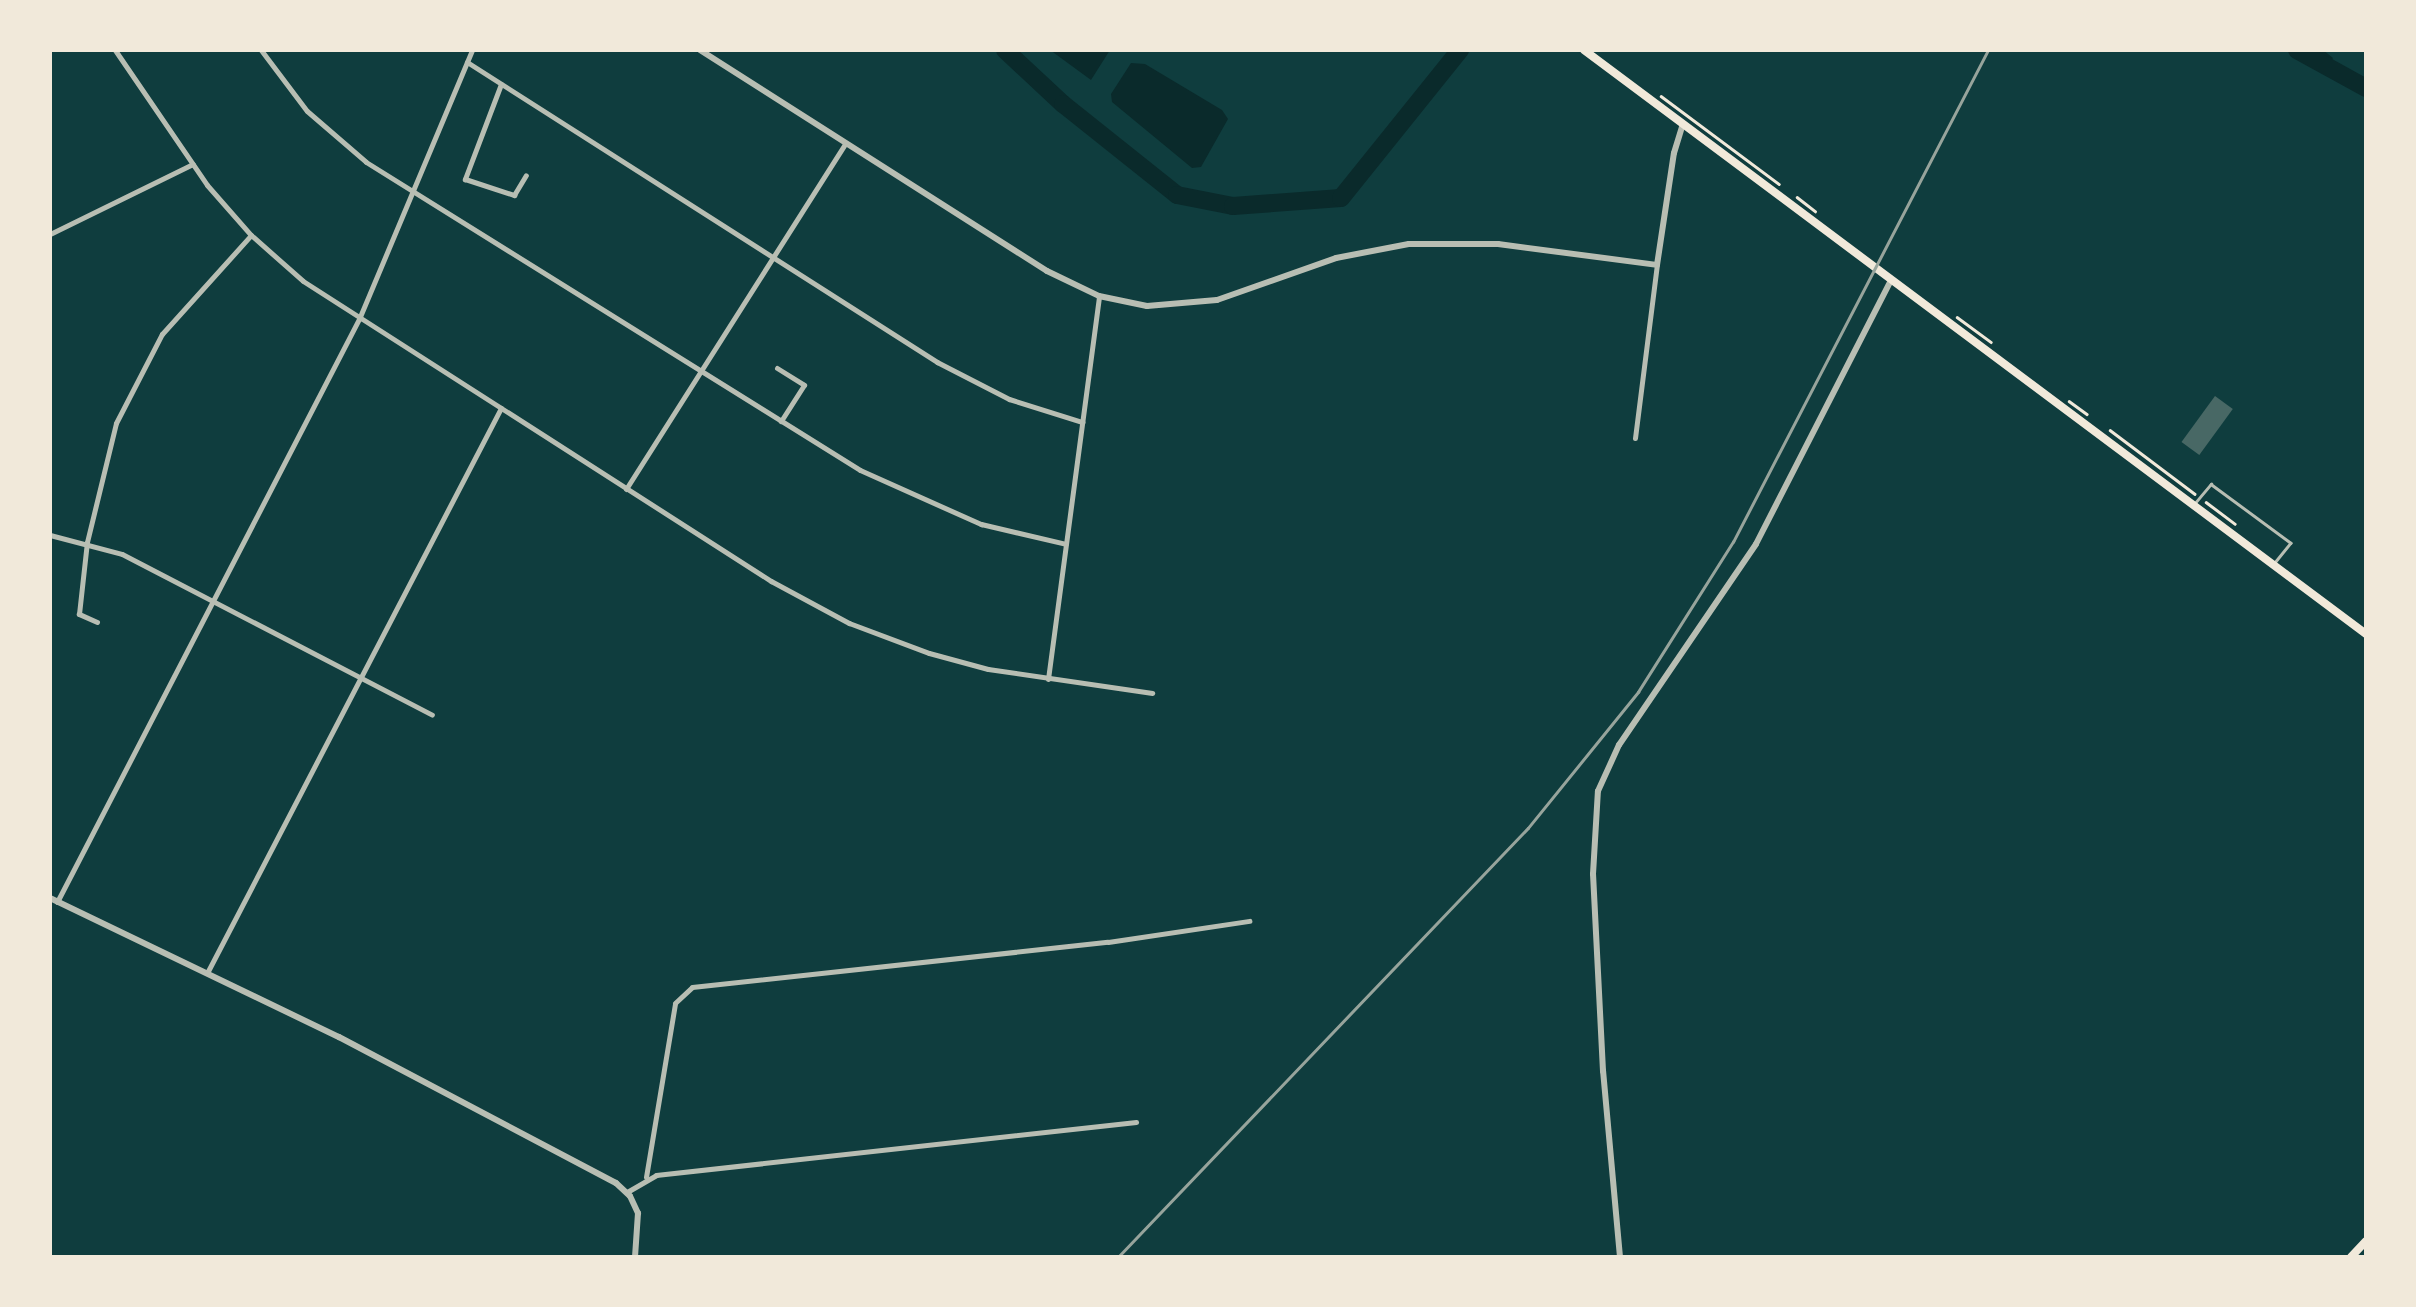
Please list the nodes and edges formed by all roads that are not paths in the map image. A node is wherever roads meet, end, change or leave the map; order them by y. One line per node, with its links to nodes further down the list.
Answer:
1 (115, 50): 10 (street)
2 (261, 50): 12 (street)
3 (472, 50): 6 (street)
4 (700, 50): 9 (street)
5 (1584, 50): 8 (main road)
6 (467, 62): 7 (street); 12 (street)
7 (501, 84): 11 (street); 15 (street)
8 (1683, 124): 16 (street); 17 (main road)
9 (846, 143): 15 (street); 18 (street)
10 (192, 164): 13 (street); 14 (street)
11 (526, 175)
12 (412, 192): 19 (street); 21 (street)
13 (50, 234)
14 (251, 235): 19 (street); 29 (street)
15 (773, 258): 21 (street); 24 (street)
16 (1658, 266): 18 (street); 25 (street)
17 (1892, 280): 27 (main road); 47 (street)
18 (1100, 296): 24 (street)
19 (359, 319): 22 (street); 32 (street)
20 (777, 368): 23 (street)
21 (703, 370): 23 (street); 26 (street)
22 (501, 408): 26 (street); 35 (street)
23 (781, 421): 30 (street)
24 (1082, 422): 30 (street)
25 (1635, 438)
26 (626, 488): 36 (street)
27 (2194, 506): 31 (main road); 31 (lane)
28 (50, 535): 29 (street)
29 (87, 542): 32 (street); 33 (street)
30 (1066, 544): 36 (street)
31 (2273, 565): 34 (main road)
32 (214, 602): 35 (street); 39 (street)
33 (97, 622)
34 (2366, 634)
35 (360, 678): 38 (street); 41 (street)
36 (1048, 678): 37 (street)
37 (1152, 693)
38 (432, 714)
39 (54, 900): 41 (street)
40 (1249, 921): 43 (street)
41 (206, 973): 44 (street)
42 (1136, 1122): 43 (street)
43 (646, 1177): 44 (street)
44 (627, 1192): 46 (street)
45 (2366, 1241): 48 (main road)
46 (635, 1257)
47 (1620, 1257)
48 (2351, 1257)

